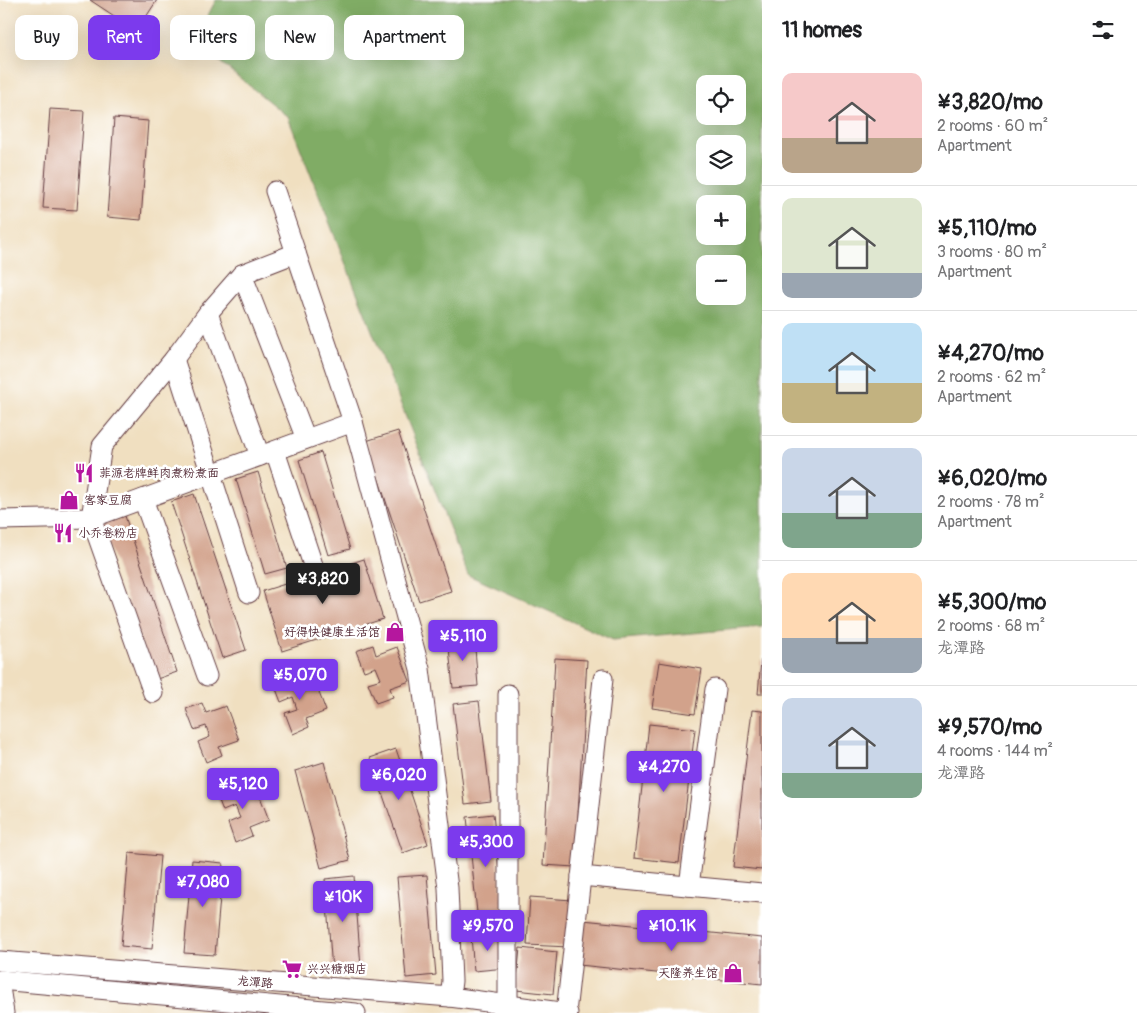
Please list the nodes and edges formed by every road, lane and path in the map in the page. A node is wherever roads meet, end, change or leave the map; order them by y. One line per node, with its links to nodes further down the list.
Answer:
1 (275, 191): 2 (street)
2 (296, 253): 3 (street); 6 (street)
3 (242, 274): 4 (street); 7 (street)
4 (208, 313): 5 (street); 8 (street)
5 (174, 360): 9 (street); 11 (street)
6 (353, 422): 7 (street); 25 (street)
7 (306, 439): 8 (street)
8 (268, 453): 9 (street); 13 (street)
9 (211, 474): 10 (street); 14 (street)
10 (144, 499): 11 (street); 15 (street)
11 (91, 518): 12 (street); 18 (street)
12 (0, 520)
13 (315, 571)
14 (249, 593)
15 (207, 676)
16 (603, 679): 20 (street)
17 (715, 689): 21 (street)
18 (153, 693)
19 (508, 694): 26 (street)
20 (581, 876): 21 (street); 29 (street)
21 (689, 886): 22 (street)
22 (762, 893)
23 (1, 970): 25 (street, 龙潭路); 28 (street, 龙潭路)
24 (0, 987): 27 (street)
25 (450, 997): 26 (street, 龙潭路)
26 (508, 1005): 29 (street, 龙潭路)
27 (4, 1013)
28 (356, 1013)
29 (567, 1013)

